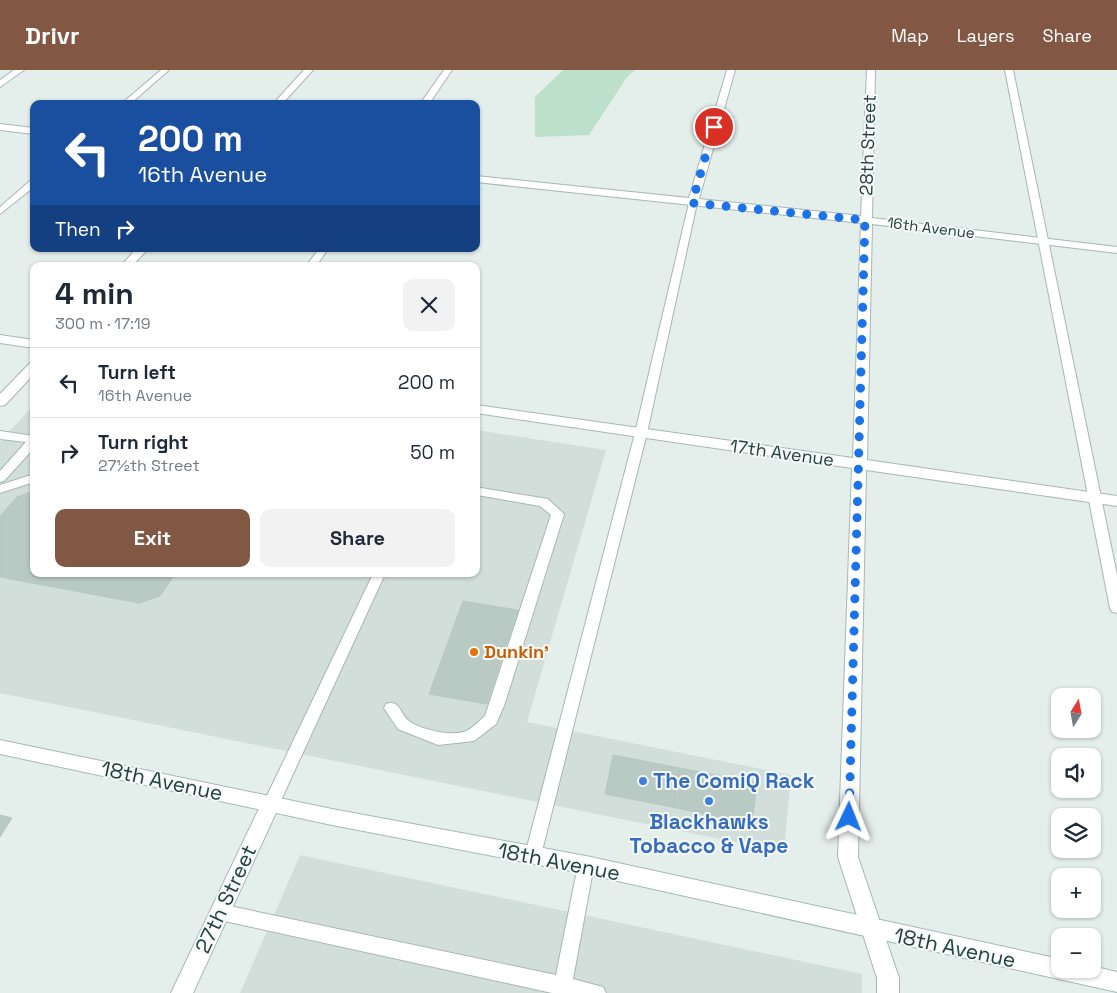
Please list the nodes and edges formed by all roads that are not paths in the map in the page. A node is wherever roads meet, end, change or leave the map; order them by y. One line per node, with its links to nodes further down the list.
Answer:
1 (20, 70): 8 (street)
2 (165, 70): 9 (lane)
3 (309, 70): 10 (street)
4 (448, 70): 11 (street)
5 (731, 70): 16 (street)
6 (871, 70): 18 (street, 28th Street)
7 (1009, 70): 19 (lane)
8 (0, 84)
9 (130, 100)
10 (281, 100)
11 (427, 100)
12 (0, 127): 13 (street)
13 (30, 131)
14 (480, 179): 16 (street, 16th Avenue)
15 (30, 185): 17 (lane)
16 (692, 203): 18 (street, 16th Avenue); 28 (lane)
17 (0, 211)
18 (865, 220): 19 (street, 16th Avenue); 32 (street, 28th Street)
19 (1045, 242): 20 (street, 16th Avenue); 37 (lane)
20 (1117, 250)
21 (139, 252): 22 (street)
22 (130, 262)
23 (0, 339): 24 (street)
24 (30, 343)
25 (30, 370): 26 (street)
26 (0, 402)
27 (480, 410): 28 (street, 17th Avenue)
28 (641, 433): 32 (street, 17th Avenue); 44 (lane)
29 (0, 435): 30 (lane)
30 (30, 440)
31 (30, 445): 33 (lane)
32 (859, 463): 37 (street, 17th Avenue); 47 (street, 28th Street)
33 (0, 478)
34 (30, 479): 35 (lane)
35 (0, 489)
36 (481, 492): 41 (lane)
37 (1095, 498): 38 (street, 17th Avenue); 40 (lane)
38 (1117, 501)
39 (378, 577): 43 (lane)
40 (1117, 608)
41 (391, 708)
42 (0, 747): 43 (street, 18th Avenue)
43 (271, 804): 44 (street, 18th Avenue); 46 (street, 27th Street)
44 (533, 856): 45 (street, 18th Avenue)
45 (586, 866): 47 (street, 18th Avenue); 49 (lane)
46 (220, 912): 49 (lane); 50 (street, 27th Street)
47 (874, 930): 48 (street, 18th Avenue); 52 (street, 28th Street)
48 (1117, 982)
49 (562, 989): 51 (lane)
50 (182, 993)
51 (596, 993)
52 (888, 993)

